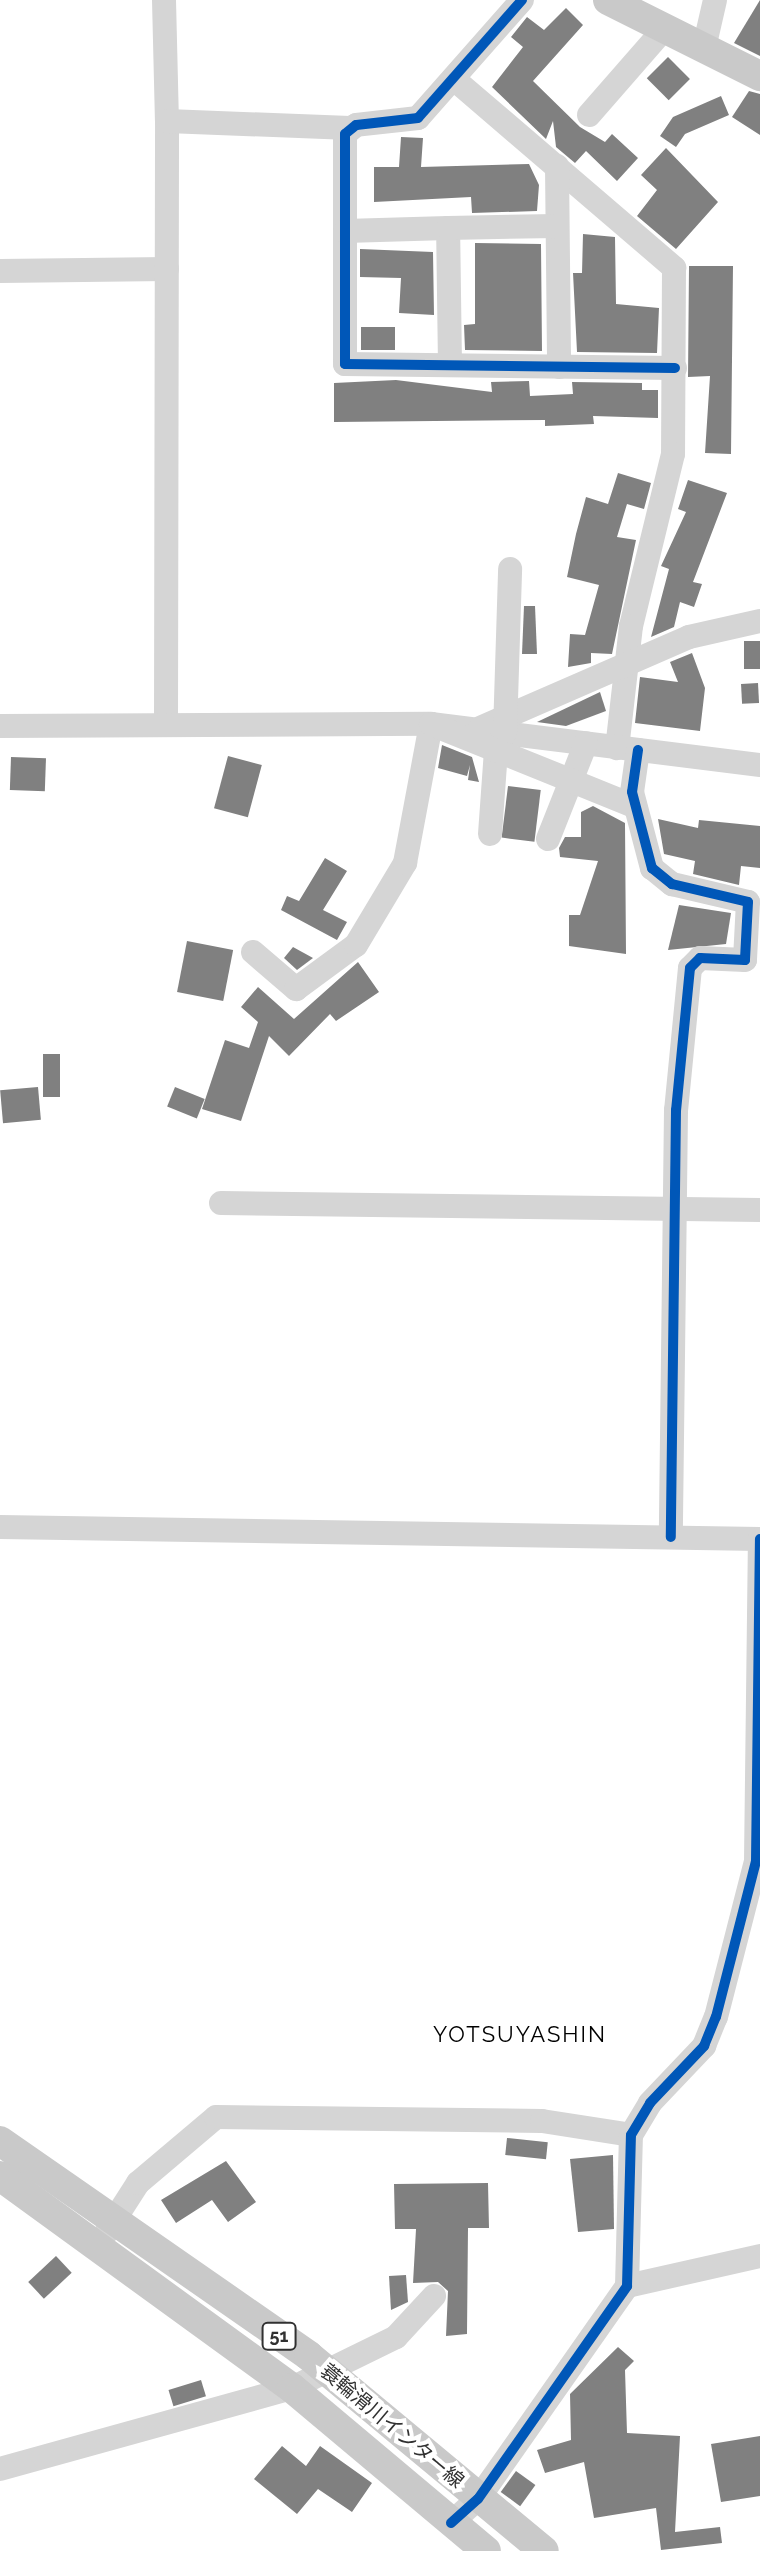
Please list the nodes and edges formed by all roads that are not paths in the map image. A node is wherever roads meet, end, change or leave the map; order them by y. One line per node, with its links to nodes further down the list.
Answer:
1 (164, 0): 10 (street)
2 (522, 0): 8 (street)
3 (608, 0): 5 (main road)
4 (715, 0): 6 (street)
5 (665, 28): 6 (main road); 9 (street)
6 (704, 48): 7 (main road)
7 (760, 76)
8 (455, 80): 11 (street); 12 (street)
9 (589, 115)
10 (167, 121): 11 (street); 16 (street)
11 (350, 128): 15 (street)
12 (557, 166): 13 (street); 20 (street)
13 (557, 226): 14 (street); 19 (street)
14 (448, 228): 15 (street); 18 (street)
15 (345, 231): 18 (street)
16 (167, 269): 17 (street); 24 (street)
17 (0, 271)
18 (450, 365): 19 (street)
19 (559, 367): 20 (street)
20 (675, 368): 23 (street)
21 (510, 569): 27 (street)
22 (760, 621): 23 (street)
23 (627, 662): 27 (street); 29 (street)
24 (166, 721): 25 (street); 26 (street)
25 (431, 724): 27 (street); 27 (street); 36 (street)
26 (0, 726)
27 (502, 732): 28 (street); 31 (street); 33 (street)
28 (586, 743): 29 (street); 31 (street)
29 (628, 749): 30 (street); 32 (street)
30 (760, 765)
31 (572, 780): 32 (street); 34 (street)
32 (634, 806): 35 (street)
33 (490, 834)
34 (548, 839)
35 (754, 903): 38 (street)
36 (253, 952)
37 (221, 1203): 38 (street)
38 (674, 1209): 39 (street); 41 (street)
39 (760, 1210)
40 (0, 1527): 41 (street)
41 (671, 1537): 42 (street)
42 (760, 1539): 43 (street)
43 (631, 2135): 46 (street); 48 (street)
44 (0, 2141): 46 (main road, 蓑輪滑川インター線 / 51)
45 (0, 2176): 46 (main road, 蓑輪滑川インター線 / 51)
46 (106, 2234): 50 (main road, 蓑輪滑川インター線 / 51); 51 (main road, 蓑輪滑川インター線 / 51)
47 (760, 2256): 48 (street)
48 (627, 2286): 53 (street)
49 (434, 2296): 50 (street)
50 (325, 2369): 51 (street); 53 (main road, 蓑輪滑川インター線 / 51)
51 (292, 2388): 52 (street); 54 (main road, 蓑輪滑川インター線 / 51)
52 (0, 2469)
53 (478, 2499): 54 (street); 56 (main road, 蓑輪滑川インター線 / 51)
54 (451, 2523): 55 (main road, 蓑輪滑川インター線 / 51)
55 (486, 2551)
56 (544, 2551)

